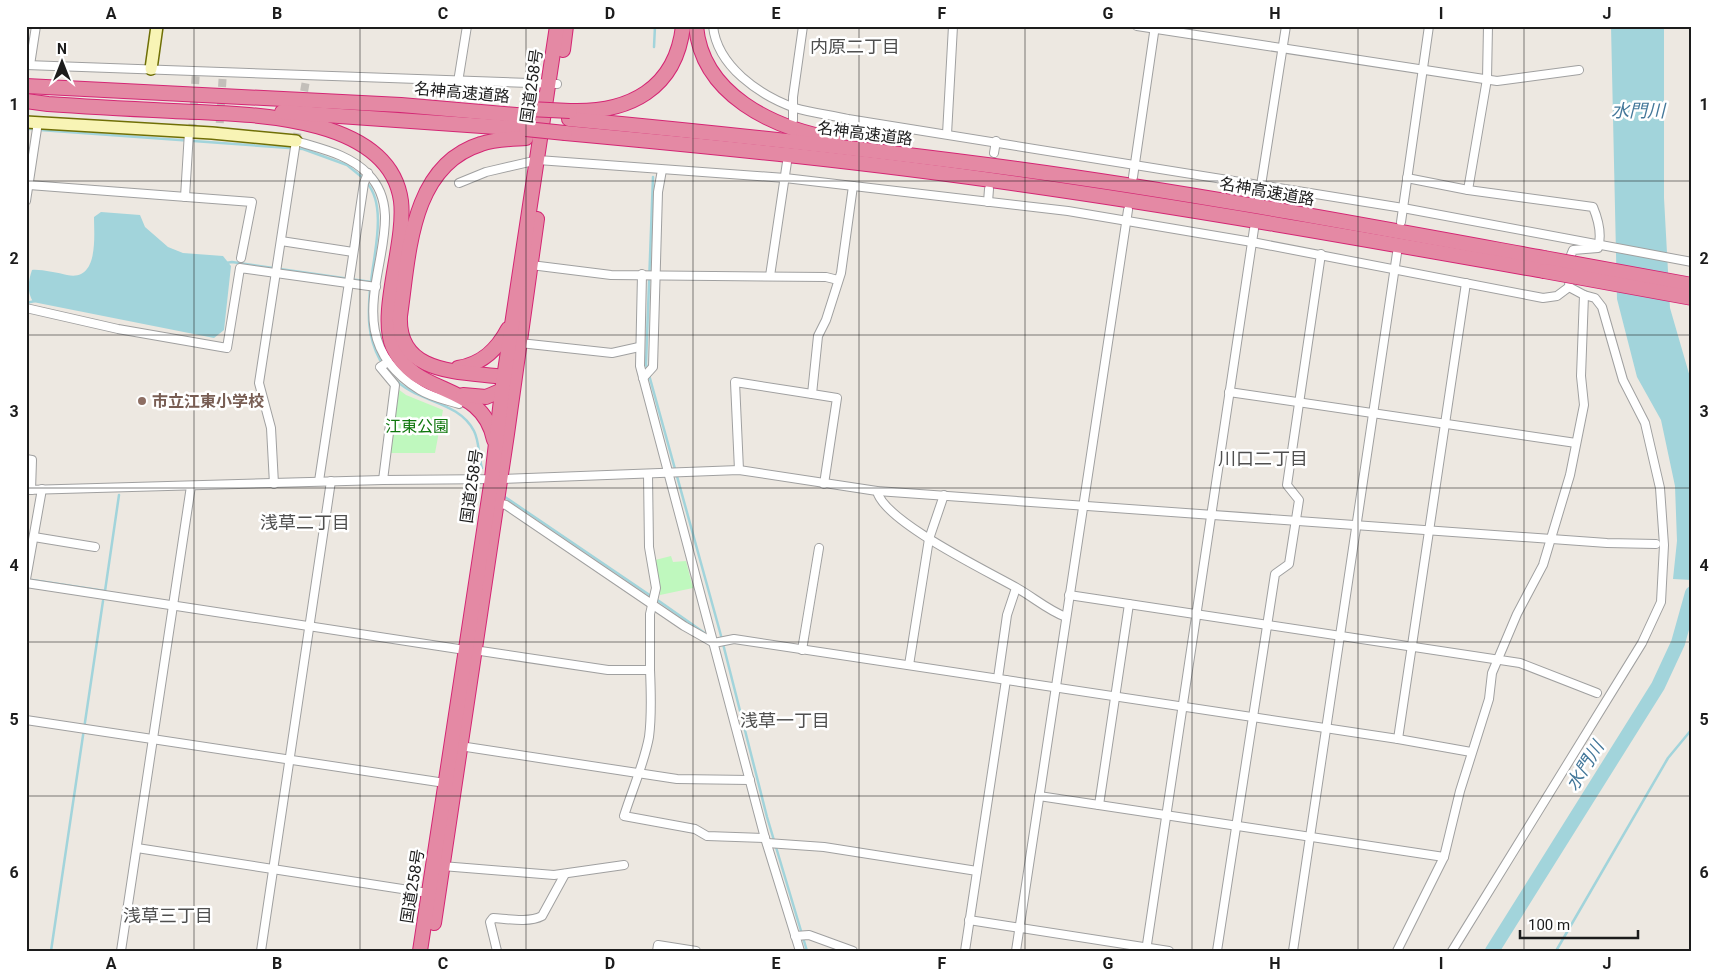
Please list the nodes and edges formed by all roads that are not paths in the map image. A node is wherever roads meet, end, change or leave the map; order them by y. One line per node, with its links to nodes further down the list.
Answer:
1 (36, 26): 17 (street)
2 (157, 26): 19 (street)
3 (467, 26): 22 (street)
4 (557, 26): 23 (highway, 国道258号)
5 (566, 26): 23 (highway, 国道258号)
6 (683, 26): 30 (highway)
7 (696, 26): 46 (highway)
8 (713, 26): 26 (street)
9 (803, 26): 26 (street)
10 (953, 26): 32 (street)
11 (1137, 26): 15 (street)
12 (1286, 26): 16 (street)
13 (1429, 26): 18 (street)
14 (1488, 26): 21 (street)
15 (1154, 28): 16 (street); 39 (street)
16 (1283, 48): 18 (street); 47 (street)
17 (28, 65): 19 (street)
18 (1423, 68): 21 (street); 44 (street)
19 (151, 69): 22 (street)
20 (1579, 70): 21 (street)
21 (1487, 79): 51 (street)
22 (458, 82): 23 (street)
23 (553, 84): 37 (highway, 国道258号)
24 (26, 86): 29 (highway, 名神高速道路)
25 (26, 100): 29 (highway, 名神高速道路); 93 (highway)
26 (794, 108): 27 (street); 32 (street)
27 (793, 120)
28 (26, 122): 31 (street)
29 (527, 123): 30 (highway); 30 (highway, 名神高速道路); 88 (highway)
30 (567, 126): 46 (highway, 名神高速道路); 69 (highway, 名神高速道路)
31 (38, 127): 33 (street); 50 (street)
32 (947, 134): 34 (street)
33 (189, 138): 35 (street); 52 (street)
34 (996, 141): 36 (street); 39 (street)
35 (295, 146): 42 (street); 61 (street)
36 (994, 153)
37 (541, 160): 40 (street); 45 (street); 70 (highway, 国道258号); 84 (highway, 国道258号)
38 (787, 162): 43 (street)
39 (1134, 165): 41 (street); 47 (street)
40 (662, 170): 43 (street); 73 (street)
41 (1133, 177)
42 (366, 178): 64 (street); 79 (street)
43 (786, 178): 48 (street); 74 (street)
44 (1407, 178): 51 (street); 56 (street)
45 (459, 183)
46 (1112, 183): 69 (highway, 名神高速道路)
47 (1261, 185): 53 (street); 56 (street)
48 (853, 186): 55 (street); 75 (street)
49 (989, 189): 55 (street)
50 (27, 190): 52 (street); 54 (street)
51 (1468, 190): 63 (street)
52 (185, 197): 67 (street)
53 (1260, 198)
54 (26, 202)
55 (988, 202): 58 (street)
56 (1403, 208): 59 (street); 63 (street)
57 (1128, 210): 58 (street)
58 (1126, 222): 62 (street); 115 (street)
59 (1401, 222)
60 (1254, 229): 62 (street)
61 (281, 241): 64 (street); 72 (street)
62 (1252, 242): 66 (street); 91 (street)
63 (1599, 245): 68 (street); 80 (street)
64 (353, 252): 76 (street)
65 (1397, 253): 71 (street)
66 (1321, 254): 71 (street); 94 (street)
67 (242, 258)
68 (1692, 262)
69 (1544, 264): 78 (highway, 名神高速道路, bridge); 82 (highway, 名神高速道路, bridge)
70 (530, 265): 73 (street); 85 (highway, 国道258号)
71 (1395, 268): 77 (street); 95 (street)
72 (277, 270): 76 (street); 83 (street); 107 (street)
73 (649, 274): 74 (street); 86 (street); 89 (street)
74 (770, 276): 75 (street)
75 (838, 280): 92 (street)
76 (349, 281): 79 (street); 105 (street)
77 (1466, 283): 80 (street); 96 (street)
78 (1692, 284)
79 (372, 287): 87 (street)
80 (1569, 287): 81 (street)
81 (1584, 294): 97 (street); 195 (street)
82 (1692, 298)
83 (26, 308)
84 (513, 316): 88 (highway); 90 (highway, 国道258号)
85 (520, 343): 86 (street); 90 (highway, 国道258号)
86 (639, 347): 89 (street)
87 (388, 362): 93 (street); 104 (street)
88 (440, 369): 90 (highway)
89 (647, 375): 101 (street)
90 (506, 384): 93 (highway); 98 (highway, 国道258号); 103 (highway, 国道258号)
91 (1230, 392): 94 (street); 116 (street)
92 (812, 394): 100 (street); 108 (street)
93 (457, 399): 98 (highway)
94 (1300, 402): 95 (street); 117 (street)
95 (1372, 411): 96 (street); 118 (street)
96 (1445, 423): 97 (street); 119 (street)
97 (1576, 443): 122 (street)
98 (495, 445): 103 (highway, 国道258号)
99 (26, 459): 111 (street)
100 (739, 470): 101 (street); 108 (street)
101 (674, 473): 102 (street); 139 (street)
102 (648, 474): 103 (street); 131 (street)
103 (496, 479): 104 (street); 114 (highway, 国道258号); 141 (highway, 国道258号)
104 (383, 480): 106 (street)
105 (319, 481): 106 (street); 107 (street)
106 (331, 481): 137 (street)
107 (274, 484): 109 (street)
108 (824, 484): 112 (street)
109 (191, 486): 110 (street); 133 (street)
110 (42, 489): 111 (street); 120 (street)
111 (29, 490)
112 (877, 491): 113 (street); 121 (street)
113 (944, 495): 115 (street); 121 (street)
114 (497, 503): 131 (street); 141 (highway, 国道258号)
115 (1084, 505): 116 (street); 130 (street)
116 (1211, 513): 117 (street); 134 (street)
117 (1297, 519): 118 (street); 136 (street)
118 (1356, 524): 119 (street); 138 (street)
119 (1429, 529): 122 (street); 140 (street)
120 (34, 537): 124 (street); 126 (street)
121 (929, 539): 129 (street); 144 (street)
122 (1550, 539): 123 (street); 143 (street)
123 (1656, 544)
124 (95, 547)
125 (819, 548): 142 (street)
126 (28, 557): 127 (street)
127 (26, 579)
128 (26, 583): 133 (street)
129 (1016, 588): 135 (street); 146 (street)
130 (1070, 595): 132 (street); 135 (street)
131 (654, 599): 139 (street); 145 (street)
132 (1129, 604): 134 (street); 149 (street)
133 (173, 605): 137 (street); 154 (street)
134 (1196, 613): 136 (street); 150 (street)
135 (1066, 617): 147 (street)
136 (1266, 625): 138 (street); 151 (street)
137 (310, 626): 141 (street); 158 (street)
138 (1341, 636): 140 (street); 153 (street)
139 (720, 642): 142 (street); 160 (street)
140 (1410, 646): 143 (street); 155 (street)
141 (470, 650): 145 (street); 156 (highway, 国道258号); 161 (highway, 国道258号)
142 (802, 650): 144 (street)
143 (1498, 660): 148 (street); 157 (street)
144 (908, 665): 146 (street)
145 (650, 670): 159 (street)
146 (1002, 679): 147 (street); 173 (street)
147 (1056, 688): 149 (street); 162 (street)
148 (1597, 693)
149 (1114, 697): 150 (street); 163 (street)
150 (1182, 706): 151 (street); 164 (street)
151 (1252, 717): 153 (street); 165 (street)
152 (26, 720): 154 (street)
153 (1326, 728): 155 (street); 166 (street)
154 (153, 739): 158 (street); 168 (street)
155 (1398, 739): 157 (street)
156 (460, 746): 159 (street); 171 (highway, 国道258号)
157 (1471, 752): 169 (street)
158 (290, 762): 161 (street); 172 (street)
159 (638, 772): 160 (street); 167 (street)
160 (750, 780): 167 (street)
161 (445, 783): 175 (highway, 国道258号)
162 (1039, 796): 163 (street); 177 (street)
163 (1099, 805): 164 (street)
164 (1166, 816): 165 (street); 179 (street)
165 (1236, 826): 166 (street); 192 (street)
166 (1309, 837): 169 (street); 193 (street)
167 (770, 842): 173 (street); 178 (street)
168 (137, 848): 172 (street); 180 (street)
169 (1444, 857): 194 (street)
170 (624, 865): 174 (street)
171 (442, 866): 174 (street); 183 (highway, 国道258号)
172 (273, 868): 175 (street); 181 (street)
173 (977, 871): 176 (street)
174 (565, 874): 184 (street)
175 (428, 893): 182 (highway, 国道258号)
176 (969, 920): 177 (street); 189 (street)
177 (1019, 928): 179 (street); 190 (street)
178 (800, 936): 187 (street); 188 (street)
179 (1146, 949): 191 (street)
180 (121, 951)
181 (261, 951)
182 (420, 951)
183 (429, 951)
184 (498, 951)
185 (657, 951): 186 (street)
186 (696, 951)
187 (800, 951)
188 (853, 951)
189 (965, 951)
190 (1016, 951)
191 (1169, 951)
192 (1217, 951)
193 (1293, 951)
194 (1397, 951)
195 (1452, 951)

